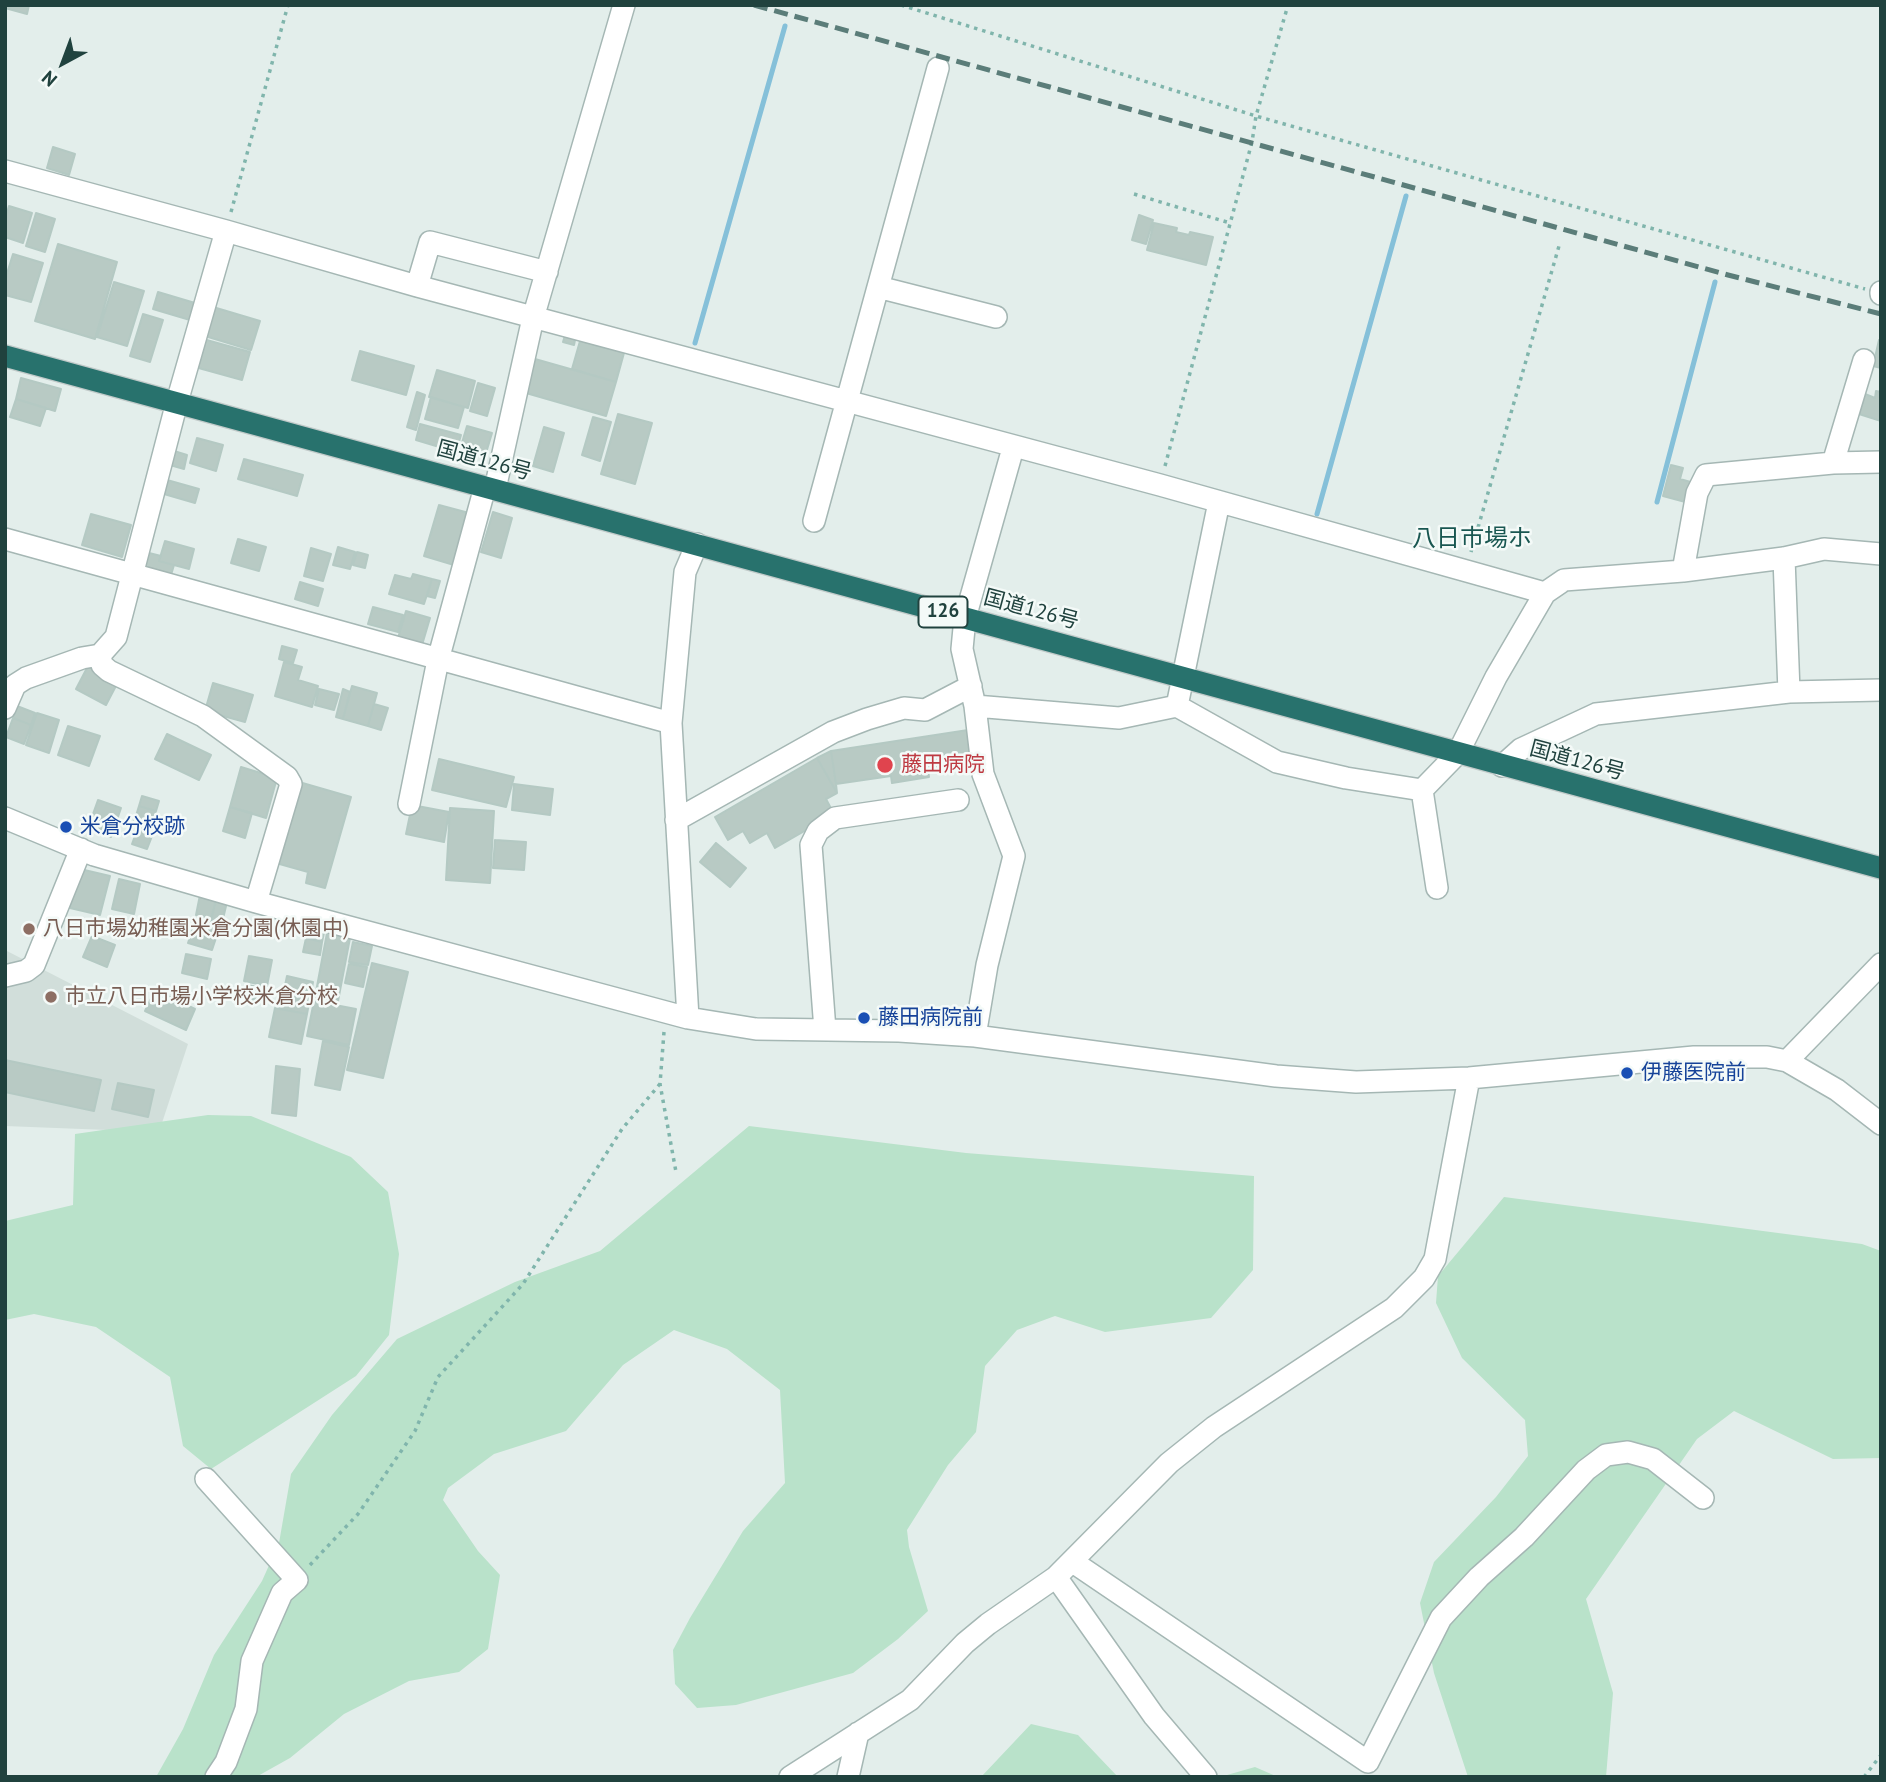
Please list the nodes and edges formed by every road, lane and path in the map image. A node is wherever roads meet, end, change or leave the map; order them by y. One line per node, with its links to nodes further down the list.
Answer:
1 (288, 5): 10 (path)
2 (624, 5): 12 (street)
3 (901, 5): 6 (path)
4 (1288, 5): 6 (path)
5 (938, 68): 14 (street)
6 (1256, 116): 9 (path); 15 (path)
7 (5, 171): 10 (street)
8 (1134, 194): 9 (path)
9 (1230, 223): 25 (path)
10 (226, 231): 13 (street); 21 (street)
11 (1559, 246): 33 (path)
12 (547, 272): 13 (street); 17 (street)
13 (417, 286): 17 (street)
14 (877, 287): 16 (street); 20 (street)
15 (1881, 293)
16 (996, 317)
17 (534, 318): 20 (street); 26 (street)
18 (5, 356): 21 (highway, 国道126号 / 126)
19 (1864, 360): 24 (street)
20 (846, 400): 22 (street); 28 (street)
21 (177, 402): 26 (highway, 国道126号 / 126); 35 (street)
22 (1013, 448): 25 (street); 37 (street)
23 (1881, 462): 24 (street)
24 (1833, 463): 34 (street)
25 (1160, 485): 27 (street)
26 (490, 488): 30 (highway, 国道126号 / 126); 39 (street)
27 (1219, 502): 33 (street); 40 (street)
28 (814, 521)
29 (5, 540): 35 (street)
30 (696, 544): 37 (highway, 国道126号 / 126); 46 (street)
31 (1881, 554): 32 (street)
32 (1784, 558): 34 (street); 42 (street)
33 (1465, 570): 36 (street)
34 (1683, 571): 36 (street)
35 (132, 574): 38 (street); 39 (street)
36 (1545, 593): 47 (street)
37 (965, 618): 40 (highway, 国道126号 / 126); 43 (street)
38 (100, 655): 45 (street); 57 (street)
39 (438, 660): 46 (street); 51 (street)
40 (1181, 677): 44 (street); 47 (highway, 国道126号 / 126)
41 (1881, 690): 42 (street)
42 (1789, 692): 48 (street)
43 (973, 696): 44 (street); 53 (street); 63 (street)
44 (1177, 706): 49 (street)
45 (5, 708)
46 (671, 723): 53 (street)
47 (1458, 753): 48 (highway, 国道126号 / 126); 49 (street)
48 (1502, 766): 55 (highway, 国道126号 / 126)
49 (1422, 790): 56 (street)
50 (958, 800): 62 (street)
51 (409, 804)
52 (5, 817): 54 (street)
53 (676, 820): 61 (street)
54 (81, 849): 57 (street); 59 (street)
55 (1881, 868)
56 (1437, 888)
57 (256, 902): 60 (street)
58 (1881, 964): 64 (street)
59 (5, 976)
60 (666, 1014): 61 (street); 66 (path)
61 (688, 1018): 62 (street)
62 (825, 1030): 63 (street)
63 (975, 1036): 65 (street)
64 (1787, 1061): 65 (street); 67 (street)
65 (1469, 1078): 71 (street)
66 (660, 1084): 68 (path); 73 (path)
67 (1881, 1124)
68 (676, 1172)
69 (206, 1479): 73 (street)
70 (1703, 1497): 71 (street)
71 (1073, 1562): 72 (street)
72 (1056, 1577): 74 (street); 79 (street)
73 (297, 1580): 76 (street)
74 (858, 1733): 77 (street); 78 (street)
75 (1881, 1755): 80 (path)
76 (216, 1777)
77 (790, 1777)
78 (848, 1777)
79 (1206, 1777)
80 (1864, 1777)

